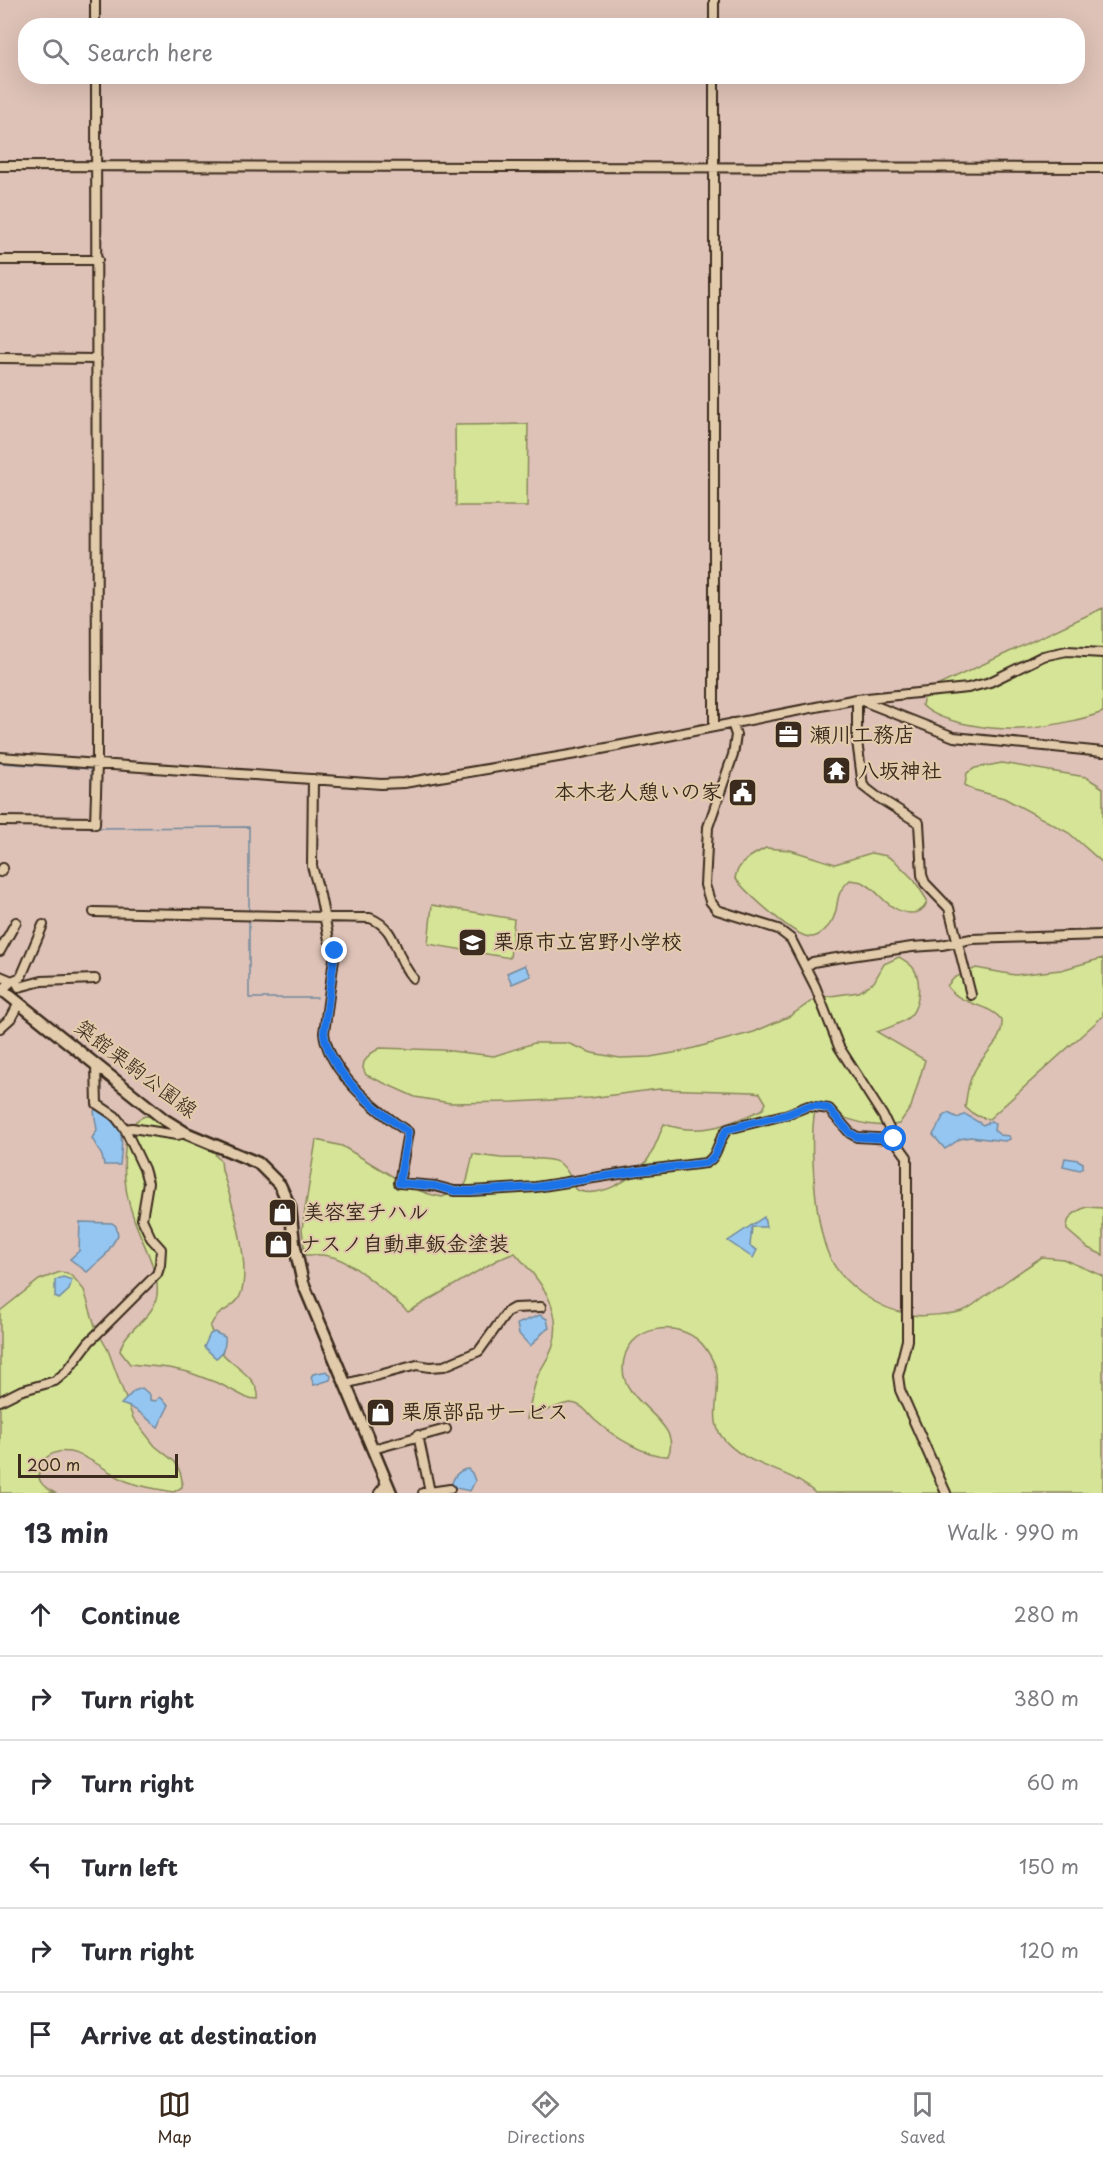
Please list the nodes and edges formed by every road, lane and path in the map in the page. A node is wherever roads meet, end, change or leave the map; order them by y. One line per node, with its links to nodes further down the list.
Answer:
1 (95, 0): 3 (street)
2 (714, 0): 4 (street)
3 (95, 18)
4 (714, 18)
5 (96, 84): 8 (street)
6 (714, 84): 9 (street)
7 (0, 166): 8 (street)
8 (96, 166): 9 (street); 12 (street)
9 (714, 166): 10 (street); 18 (street)
10 (1103, 168)
11 (0, 260): 12 (street)
12 (98, 260): 14 (street)
13 (0, 358): 14 (street)
14 (97, 359): 21 (street)
15 (1103, 653): 16 (street)
16 (859, 700): 17 (street); 19 (street); 29 (street)
17 (732, 723): 18 (street); 31 (street)
18 (714, 727): 22 (street)
19 (1103, 752)
20 (0, 757): 21 (street)
21 (97, 763): 22 (street); 23 (street)
22 (313, 779): 25 (street)
23 (0, 821)
24 (94, 912): 25 (street)
25 (325, 916): 33 (street); 43 (street)
26 (16, 922): 30 (street)
27 (43, 925): 35 (street)
28 (1103, 935): 29 (street)
29 (958, 941): 31 (street); 37 (street)
30 (0, 951)
31 (806, 967): 43 (street)
32 (0, 976): 35 (street)
33 (413, 978)
34 (95, 979): 35 (street)
35 (14, 981): 36 (street)
36 (1, 989): 38 (main road, 築館栗駒公園線)
37 (971, 995)
38 (19, 1004): 39 (street); 40 (main road, 築館栗駒公園線)
39 (0, 1028)
40 (96, 1066): 41 (street); 42 (main road, 築館栗駒公園線)
41 (125, 1129): 42 (street); 46 (street)
42 (186, 1133): 45 (main road, 築館栗駒公園線)
43 (894, 1139): 54 (street)
44 (541, 1307): 45 (street)
45 (345, 1384): 49 (main road, 築館栗駒公園線)
46 (0, 1401)
47 (446, 1429): 48 (street)
48 (418, 1435): 49 (street); 52 (street)
49 (373, 1449): 50 (main road, 築館栗駒公園線)
50 (389, 1488): 53 (street)
51 (450, 1488): 52 (street)
52 (433, 1492)
53 (379, 1493)
54 (946, 1493)

